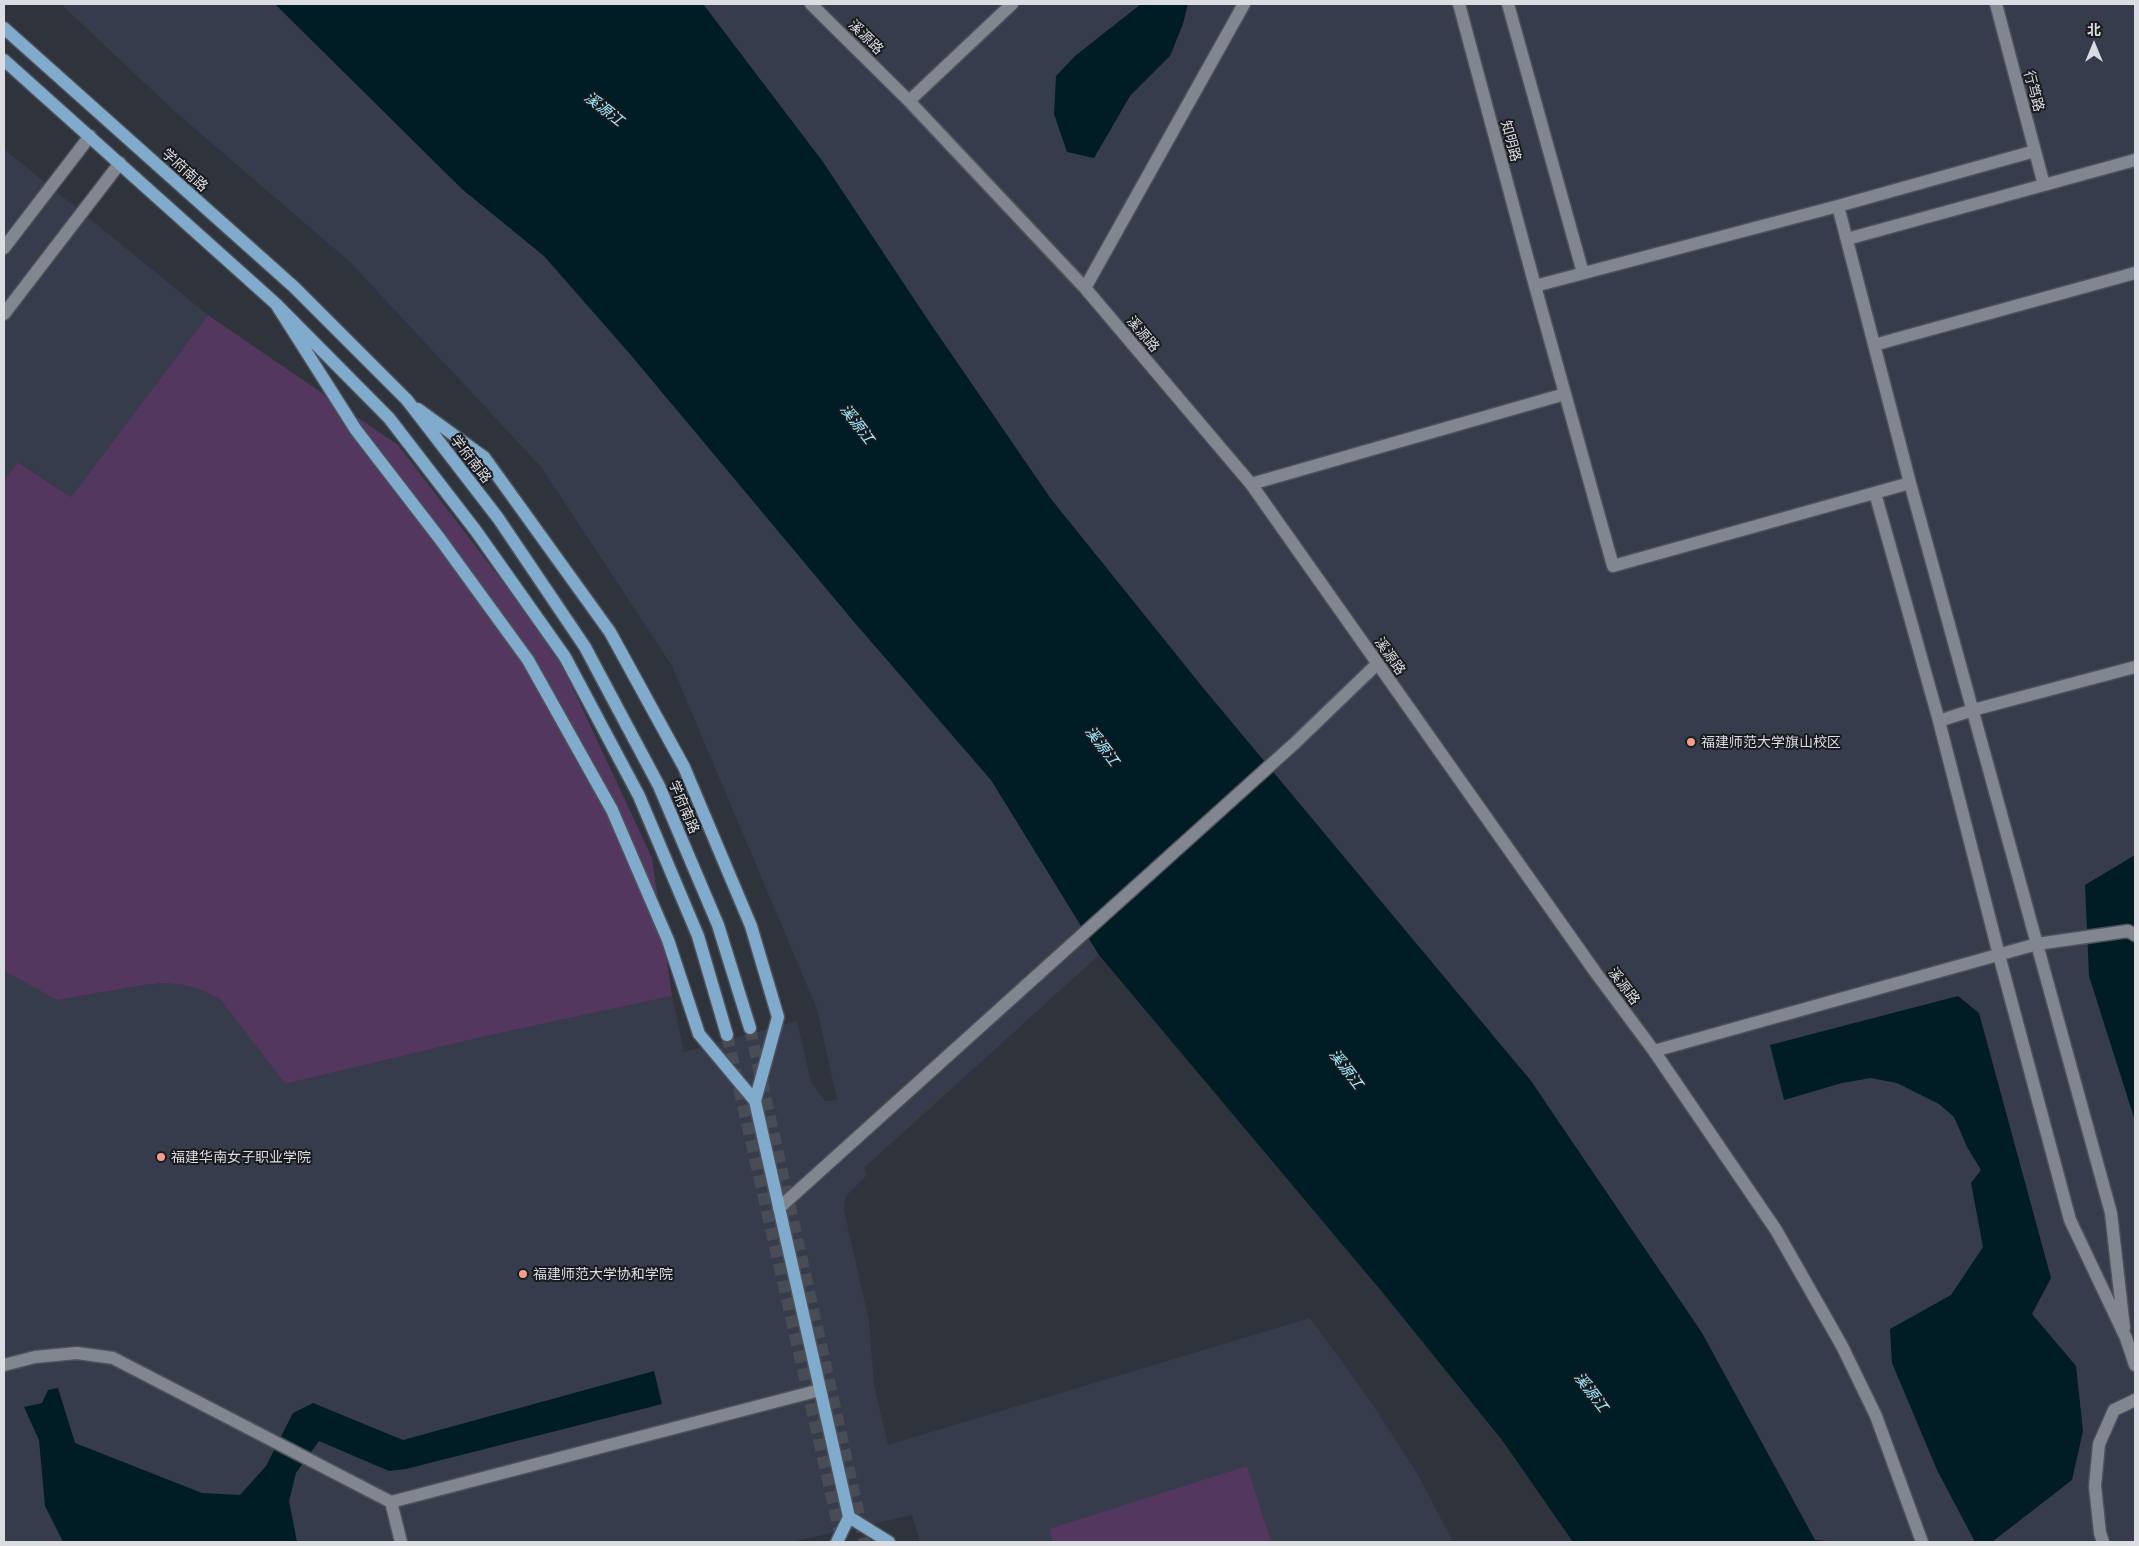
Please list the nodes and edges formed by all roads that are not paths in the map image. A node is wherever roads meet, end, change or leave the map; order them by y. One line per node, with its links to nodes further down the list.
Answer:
1 (811, 4): 9 (street, 溪源路)
2 (1012, 4): 9 (street)
3 (1244, 4): 21 (street)
4 (1459, 4): 20 (street, 知明路)
5 (1508, 4): 18 (street)
6 (1996, 4): 11 (street, 行笃路)
7 (4, 28): 26 (main road, 学府南路)
8 (4, 60): 10 (main road)
9 (909, 101): 21 (street, 溪源路)
10 (90, 136): 13 (main road); 17 (street)
11 (2035, 151): 14 (street, 行笃路); 15 (street)
12 (2135, 160): 14 (street)
13 (120, 163): 22 (main road); 23 (street)
14 (2044, 185): 16 (street)
15 (1838, 206): 16 (street); 18 (street)
16 (1847, 239): 24 (street)
17 (4, 248)
18 (1583, 273): 20 (street)
19 (2135, 274): 24 (street)
20 (1534, 286): 25 (street, 知明路)
21 (1085, 288): 28 (street, 溪源路)
22 (276, 304): 38 (main road); 40 (main road)
23 (4, 314)
24 (1874, 345): 27 (street)
25 (1565, 394): 28 (street); 29 (street, 知明路)
26 (407, 400): 37 (main road, 学府南路); 40 (main road)
27 (1910, 483): 29 (street); 32 (street)
28 (1251, 484): 30 (street, 溪源路)
29 (1875, 492): 33 (street)
30 (1377, 664): 39 (street, 溪源路); 41 (street)
31 (2135, 667): 32 (street)
32 (1973, 710): 33 (street); 35 (street)
33 (1939, 721): 36 (street)
34 (2135, 935): 35 (street)
35 (2037, 944): 36 (street); 42 (street)
36 (1999, 955): 39 (street); 42 (street)
37 (750, 1028)
38 (728, 1034)
39 (1654, 1050): 52 (street, 溪源路)
40 (755, 1101): 41 (main road)
41 (779, 1208): 45 (main road)
42 (2130, 1337): 44 (street)
43 (4, 1365): 47 (street)
44 (2135, 1365)
45 (820, 1390): 47 (street); 48 (main road)
46 (2135, 1400): 53 (street)
47 (391, 1502): 49 (street)
48 (849, 1517): 50 (main road); 51 (main road)
49 (401, 1542)
50 (837, 1542)
51 (889, 1542)
52 (1922, 1542)
53 (2103, 1542)

